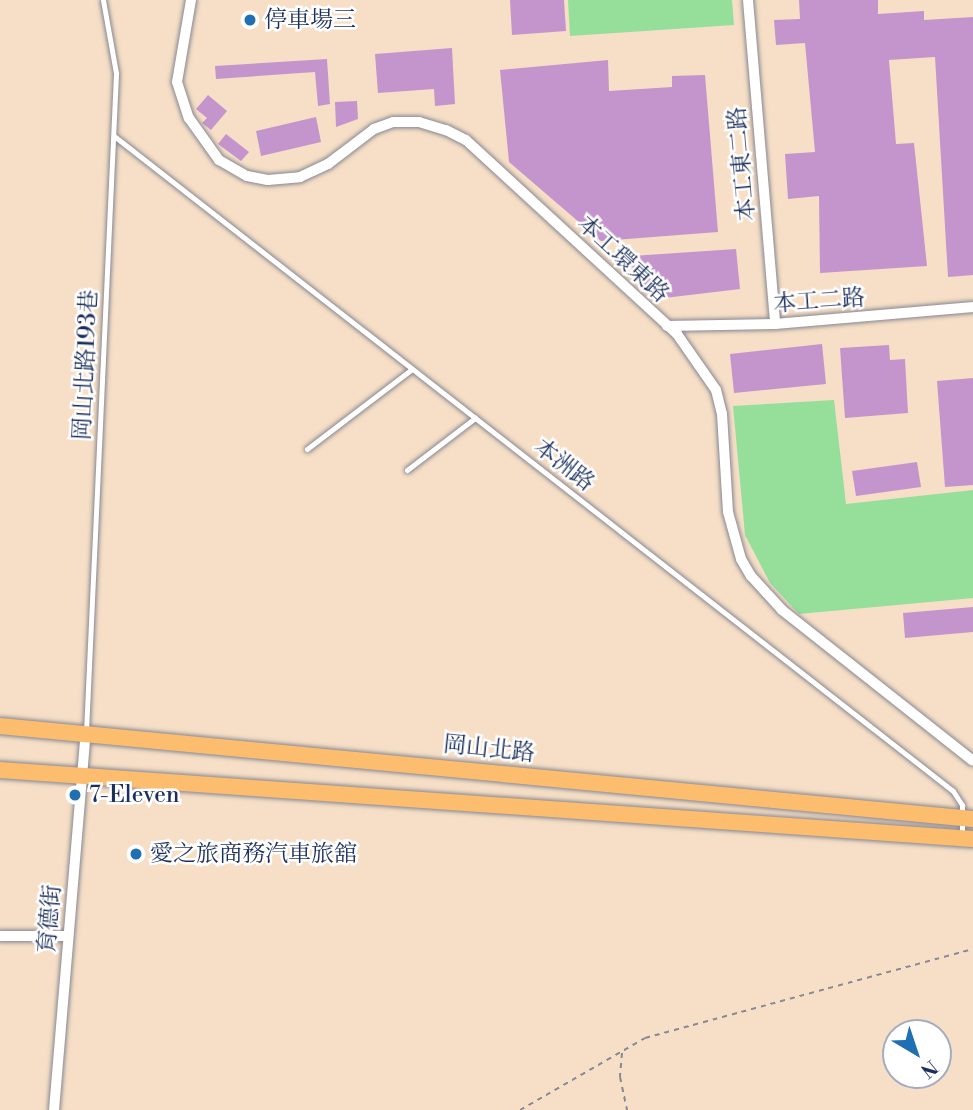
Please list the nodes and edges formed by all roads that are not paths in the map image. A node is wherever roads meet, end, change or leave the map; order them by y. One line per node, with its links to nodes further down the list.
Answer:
1 (103, 0): 4 (lane, 岡山北路193巷)
2 (191, 0): 7 (street, 本工環東路)
3 (748, 0): 6 (street, 本工東二路)
4 (114, 136): 8 (lane, 本洲路); 13 (lane, 岡山北路193巷)
5 (973, 307): 6 (street, 本工二路)
6 (775, 324): 7 (street, 本工二路)
7 (667, 326): 14 (street, 本工環東路)
8 (412, 369): 9 (lane, 本洲路); 10 (lane)
9 (475, 418): 11 (lane); 17 (lane, 本洲路)
10 (307, 449)
11 (407, 470)
12 (0, 726): 13 (main road, 岡山北路)
13 (86, 732): 16 (street, 育德街); 17 (main road, 岡山北路)
14 (973, 761)
15 (0, 770): 16 (main road)
16 (82, 776): 18 (main road); 20 (street, 育德街)
17 (968, 819): 18 (lane)
18 (967, 839)
19 (0, 936): 20 (street)
20 (67, 936): 21 (street, 育德街)
21 (54, 1110)

